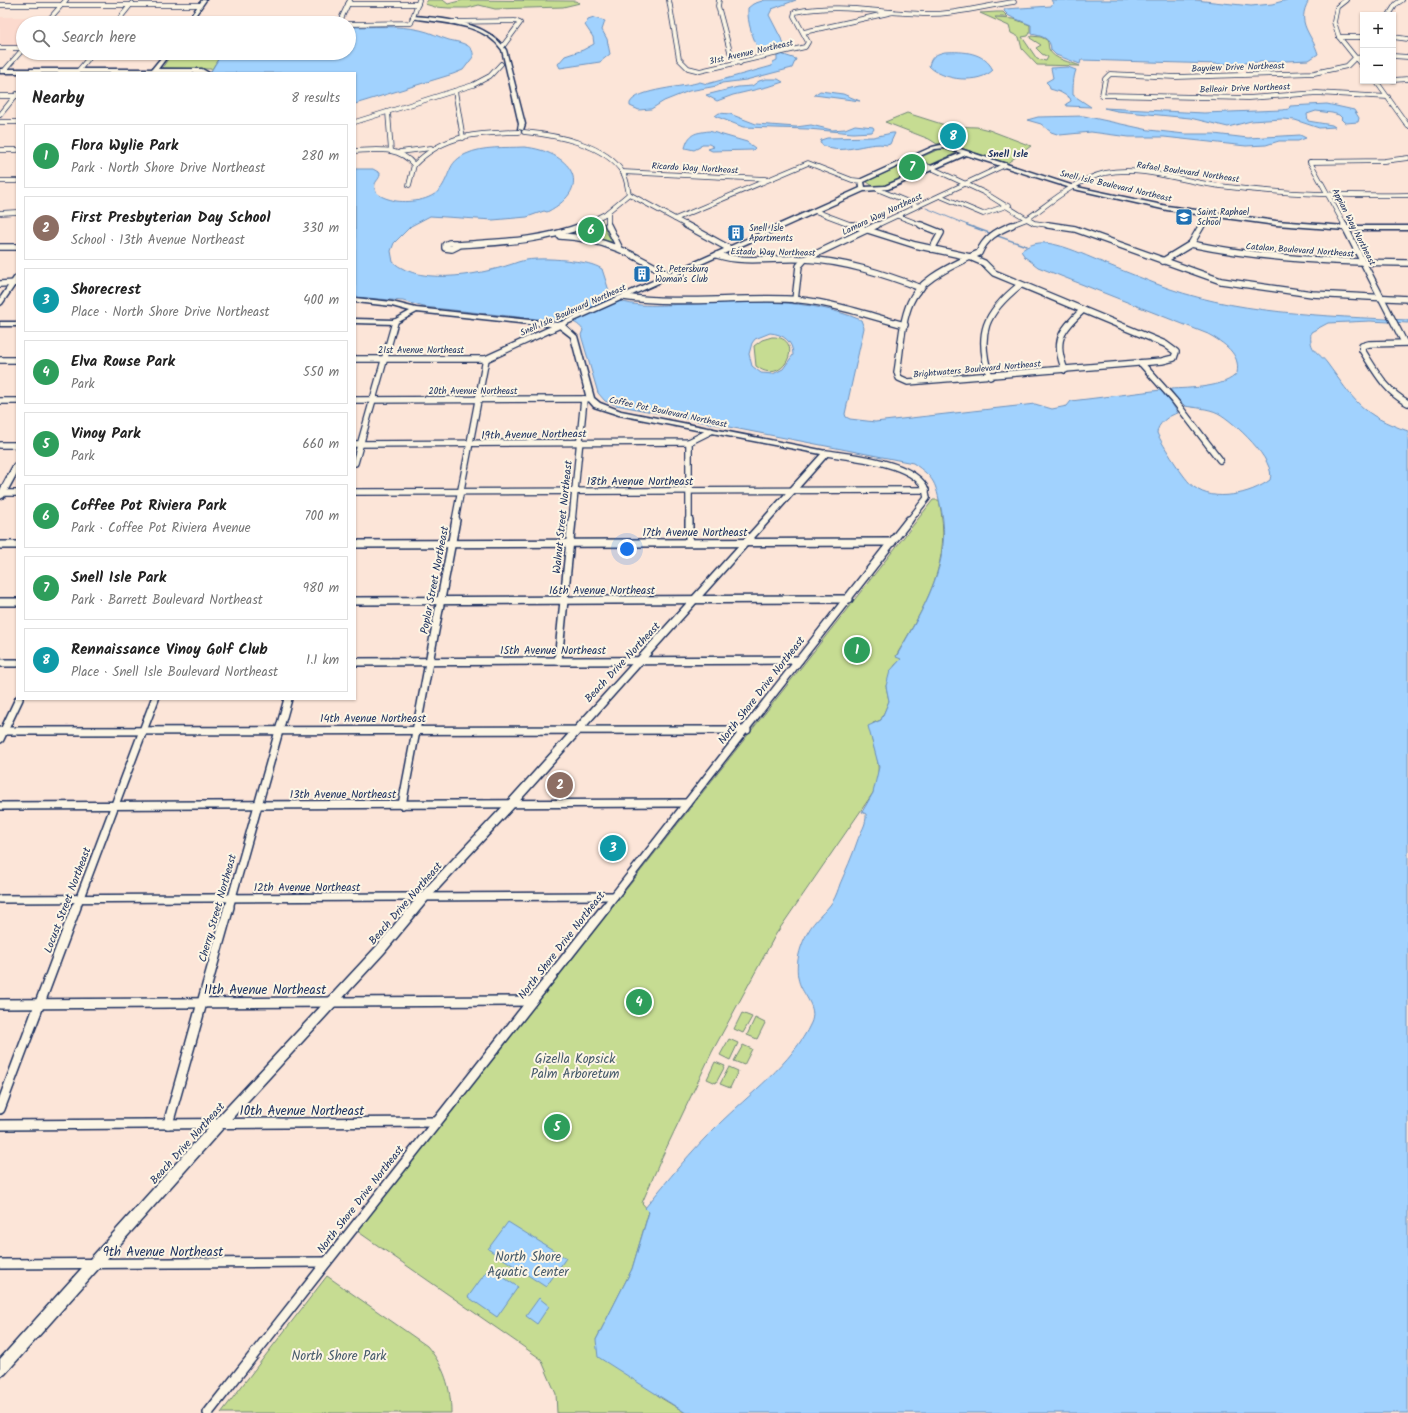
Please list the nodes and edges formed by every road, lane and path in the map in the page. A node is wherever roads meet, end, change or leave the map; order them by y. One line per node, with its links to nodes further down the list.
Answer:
1 (66, 0): 12 (street)
2 (134, 0): 13 (street)
3 (204, 0): 14 (street)
4 (669, 0): 39 (street, 31st Avenue Northeast)
5 (719, 0): 39 (street)
6 (1346, 0): 25 (street)
7 (1402, 0): 16 (street)
8 (349, 2): 9 (street); 20 (street)
9 (418, 2): 21 (street)
10 (1014, 2): 15 (street)
11 (0, 5): 12 (street)
12 (61, 5): 13 (street); 17 (street)
13 (131, 5): 14 (street); 18 (street)
14 (200, 5): 19 (street)
15 (895, 12): 24 (street, 31st Avenue Northeast); 24 (street)
16 (1392, 12)
17 (52, 16)
18 (122, 16)
19 (193, 16)
20 (342, 16)
21 (413, 16): 22 (street); 23 (street)
22 (452, 22): 29 (street); 29 (street)
23 (356, 24)
24 (804, 32): 39 (street, 31st Avenue Northeast)
25 (1339, 36): 26 (street); 36 (street)
26 (1360, 37)
27 (1396, 37): 28 (street)
28 (1408, 38)
29 (503, 46): 45 (street)
30 (0, 48): 31 (street)
31 (16, 48)
32 (16, 56): 43 (street)
33 (1396, 56): 35 (street)
34 (1360, 57): 36 (street, Bayview Drive Northeast)
35 (1408, 57)
36 (1355, 58): 41 (street); 53 (street, Bayview Drive Northeast)
37 (87, 60): 44 (street)
38 (163, 60): 42 (street)
39 (740, 63)
40 (501, 64): 48 (street)
41 (1360, 64)
42 (156, 70): 44 (street); 47 (street)
43 (2, 71): 46 (street)
44 (78, 71): 46 (street)
45 (509, 71): 48 (street); 63 (street)
46 (35, 72)
47 (204, 72)
48 (496, 72): 52 (street)
49 (1408, 79): 50 (street)
50 (1396, 80)
51 (1378, 84): 56 (street)
52 (455, 91): 57 (street); 64 (street)
53 (1102, 95): 56 (street, Belleair Drive Northeast)
54 (0, 96): 55 (street)
55 (16, 96): 58 (street)
56 (1388, 97): 62 (street)
57 (388, 112): 61 (street); 69 (street)
58 (0, 115)
59 (0, 122): 60 (street)
60 (16, 122)
61 (356, 122)
62 (1408, 126)
63 (523, 129): 64 (street); 77 (street)
64 (463, 138): 65 (street)
65 (435, 147): 70 (street); 74 (street)
66 (0, 150): 67 (street)
67 (16, 150)
68 (356, 151): 69 (street)
69 (391, 151): 70 (street)
70 (398, 152): 74 (street)
71 (967, 152): 72 (street, Snell Isle Boulevard Northeast); 75 (street, Snell Isle Boulevard Northeast); 76 (street, Snell Isle Boulevard Northeast)
72 (910, 158): 76 (street); 81 (street, Snell Isle Boulevard Northeast)
73 (1408, 158): 88 (street, Appian Way Northeast)
74 (414, 165): 83 (street)
75 (1005, 165): 82 (street, Lamara Way Northeast); 84 (street, Snell Isle Boulevard Northeast)
76 (932, 168): 82 (street); 86 (street, Snell Isle Boulevard Northeast)
77 (622, 172): 78 (street, Ricardo Way Northeast); 87 (street)
78 (768, 179): 81 (street); 99 (street)
79 (16, 180): 80 (street)
80 (0, 181)
81 (861, 181): 85 (street)
82 (968, 183): 90 (street, Lamara Way Northeast); 91 (street)
83 (409, 185)
84 (1076, 188): 88 (street, Rafael Boulevard Northeast); 97 (street, Snell Isle Boulevard Northeast); 100 (street, Rafael Boulevard Northeast)
85 (863, 189): 86 (street, Snell Isle Boulevard Northeast); 93 (street, Snell Isle Boulevard Northeast)
86 (876, 189): 92 (street)
87 (629, 194): 96 (street); 99 (street)
88 (1329, 195): 89 (street, Rafael Boulevard Northeast); 101 (street, Appian Way Northeast)
89 (1408, 195)
90 (940, 196): 91 (street); 92 (street, Lamara Way Northeast)
91 (1009, 205): 100 (street)
92 (918, 206): 98 (street, Lamara Way Northeast)
93 (815, 211): 103 (street, Brightwaters Boulevard Northeast); 110 (street, Snell Isle Boulevard Northeast)
94 (0, 212): 95 (street)
95 (16, 212)
96 (608, 212): 104 (street); 109 (street)
97 (1205, 215): 101 (street, Snell Isle Boulevard Northeast); 105 (street)
98 (898, 216): 103 (street, Lamara Way Northeast); 111 (street)
99 (675, 219): 110 (street)
100 (1027, 219): 112 (street); 117 (street)
101 (1346, 228): 102 (street, Snell Isle Boulevard Northeast); 118 (street, Appian Way Northeast)
102 (1408, 228)
103 (866, 231): 111 (street, Brightwaters Boulevard Northeast); 115 (street, Lamara Way Northeast)
104 (544, 237): 106 (street); 109 (street)
105 (1191, 244): 117 (street); 118 (street, Catalan Boulevard Northeast)
106 (458, 245)
107 (0, 247): 108 (street)
108 (16, 247)
109 (619, 247): 120 (street)
110 (730, 249): 113 (street, Snell Isle Boulevard Northeast)
111 (932, 249): 114 (street, Brightwaters Boulevard Northeast)
112 (979, 253): 114 (street); 116 (street, Brightwaters Boulevard Northeast)
113 (717, 255): 115 (street, Estado Way Northeast); 120 (street, Snell Isle Boulevard Northeast)
114 (969, 257): 116 (street, Brightwaters Boulevard Northeast); 124 (street)
115 (805, 259): 124 (street, Estado Way Northeast); 129 (street)
116 (982, 261): 122 (street, Brightwaters Boulevard Northeast)
117 (1163, 261): 126 (street)
118 (1364, 262): 119 (street, Catalan Boulevard Northeast); 126 (street, Appian Way Northeast)
119 (1408, 263)
120 (671, 276): 125 (street, Snell Isle Boulevard Northeast)
121 (0, 284): 123 (street)
122 (1020, 285): 132 (street, Brightwaters Boulevard Northeast); 147 (street)
123 (14, 286): 130 (street)
124 (921, 288): 138 (street)
125 (624, 297): 129 (street); 137 (street, Snell Isle Boulevard Northeast)
126 (1379, 298): 127 (street); 139 (street, Appian Way Northeast)
127 (1408, 299)
128 (356, 300): 131 (street)
129 (795, 300): 138 (street)
130 (0, 303)
131 (416, 310): 134 (street); 137 (street)
132 (1082, 310): 145 (street, Brightwaters Boulevard Northeast); 146 (street)
133 (356, 321): 134 (street)
134 (395, 322): 142 (street)
135 (0, 324): 136 (street)
136 (16, 324)
137 (560, 325): 140 (street, Snell Isle Boulevard Northeast); 148 (street)
138 (905, 325): 147 (street, Brightwaters Boulevard Northeast)
139 (1406, 342): 154 (street)
140 (486, 358): 142 (street, 21st Avenue Northeast); 151 (street, Poplar Street Northeast)
141 (356, 359): 142 (street, 21st Avenue Northeast)
142 (384, 359): 150 (street)
143 (0, 360): 144 (street)
144 (16, 360)
145 (1141, 363): 146 (street, Brightwaters Boulevard Northeast); 164 (street)
146 (1065, 370): 147 (street, Brightwaters Boulevard Northeast)
147 (990, 377)
148 (587, 399): 151 (street, 20th Avenue Northeast); 155 (street, Coffee Pot Boulevard Northeast); 157 (street, Walnut Street Northeast)
149 (356, 400): 150 (street, 20th Avenue Northeast)
150 (373, 400): 151 (street, 20th Avenue Northeast); 158 (street)
151 (479, 400): 159 (street, Poplar Street Northeast)
152 (0, 401): 153 (street)
153 (16, 401)
154 (1408, 403)
155 (711, 431): 156 (street, 19th Avenue Northeast); 162 (street, Coffee Pot Boulevard Northeast)
156 (689, 442): 157 (street, 19th Avenue Northeast); 168 (street)
157 (580, 443): 159 (street, 19th Avenue Northeast); 167 (street, Walnut Street Northeast)
158 (358, 444): 159 (street, 19th Avenue Northeast); 163 (street)
159 (470, 444): 171 (street, Poplar Street Northeast)
160 (0, 445): 161 (street)
161 (16, 445)
162 (826, 453): 166 (street, Coffee Pot Boulevard Northeast); 169 (street, Beach Drive Northeast)
163 (356, 457)
164 (1220, 460)
165 (16, 468): 173 (street)
166 (926, 490): 169 (street, 18th Avenue Northeast); 176 (street, North Shore Drive Northeast)
167 (575, 491): 168 (street, 18th Avenue Northeast); 171 (street, 18th Avenue Northeast); 178 (street, Walnut Street Northeast)
168 (689, 491): 169 (street, 18th Avenue Northeast); 174 (street)
169 (794, 491): 175 (street, Beach Drive Northeast)
170 (356, 492): 171 (street, 18th Avenue Northeast)
171 (461, 492): 177 (street, Poplar Street Northeast)
172 (16, 493): 173 (street)
173 (1, 494)
174 (689, 542): 175 (street, 17th Avenue Northeast); 178 (street, 17th Avenue Northeast)
175 (746, 542): 176 (street, 17th Avenue Northeast); 185 (street, Beach Drive Northeast)
176 (892, 542): 182 (street, North Shore Drive Northeast)
177 (451, 543): 178 (street, 17th Avenue Northeast); 179 (street, 17th Avenue Northeast); 183 (street, Poplar Street Northeast)
178 (570, 543): 184 (street, Walnut Street Northeast)
179 (356, 544)
180 (0, 545): 181 (street)
181 (16, 545)
182 (849, 599): 185 (street, 16th Avenue Northeast); 189 (street, North Shore Drive Northeast)
183 (440, 600): 184 (street, 16th Avenue Northeast); 186 (street, 16th Avenue Northeast); 193 (street, Poplar Street Northeast)
184 (564, 600): 185 (street, 16th Avenue Northeast); 190 (street, Walnut Street Northeast)
185 (695, 600): 191 (street, Beach Drive Northeast)
186 (356, 601)
187 (0, 602): 188 (street)
188 (16, 602)
189 (799, 660): 191 (street, 15th Avenue Northeast); 203 (street, North Shore Drive Northeast)
190 (558, 661): 191 (street, 15th Avenue Northeast); 193 (street, 15th Avenue Northeast)
191 (639, 661): 200 (street, Beach Drive Northeast)
192 (356, 662): 193 (street, 15th Avenue Northeast)
193 (429, 662): 199 (street, Poplar Street Northeast)
194 (0, 663): 195 (street)
195 (16, 663)
196 (18, 700): 204 (street)
197 (154, 700): 201 (street, Locust Street Northeast)
198 (288, 700): 202 (street, Cherry Street Northeast)
199 (416, 729): 200 (street, 14th Avenue Northeast); 202 (street, 14th Avenue Northeast); 207 (street, Poplar Street Northeast)
200 (578, 729): 203 (street, 14th Avenue Northeast); 208 (street, Beach Drive Northeast)
201 (143, 730): 202 (street, 14th Avenue Northeast); 204 (street, 14th Avenue Northeast); 211 (street, Locust Street Northeast)
202 (279, 730): 209 (street, Cherry Street Northeast)
203 (747, 730): 206 (street, North Shore Drive Northeast)
204 (2, 731): 205 (street)
205 (0, 739)
206 (687, 803): 208 (street, 13th Avenue Northeast); 212 (street, North Shore Drive Northeast)
207 (402, 804): 208 (street, 13th Avenue Northeast); 209 (street, 13th Avenue Northeast)
208 (511, 804): 213 (street, Beach Drive Northeast)
209 (258, 805): 211 (street, 13th Avenue Northeast); 214 (street, Cherry Street Northeast)
210 (0, 806): 211 (street, 13th Avenue Northeast)
211 (114, 806): 216 (street, Locust Street Northeast)
212 (614, 896): 213 (street, 12th Avenue Northeast); 217 (street, North Shore Drive Northeast)
213 (424, 897): 214 (street, 12th Avenue Northeast); 218 (street, Beach Drive Northeast)
214 (232, 898): 216 (street, 12th Avenue Northeast); 219 (street, Cherry Street Northeast)
215 (0, 899): 216 (street, 12th Avenue Northeast)
216 (79, 899): 221 (street, Locust Street Northeast)
217 (531, 1001): 218 (street, 11th Avenue Northeast); 223 (street, North Shore Drive Northeast)
218 (332, 1002): 219 (street, 11th Avenue Northeast); 225 (street, Beach Drive Northeast)
219 (202, 1003): 221 (street, 11th Avenue Northeast); 224 (street, Cherry Street Northeast)
220 (0, 1004): 221 (street, 11th Avenue Northeast)
221 (40, 1004): 222 (street, Locust Street Northeast)
222 (0, 1109)
223 (435, 1122): 225 (street, 10th Avenue Northeast); 227 (street, North Shore Drive Northeast)
224 (168, 1124): 225 (street, 10th Avenue Northeast); 226 (street, 10th Avenue Northeast)
225 (220, 1124): 229 (street, Beach Drive Northeast)
226 (0, 1125)
227 (326, 1262): 229 (street, 9th Avenue Northeast); 231 (street, North Shore Drive Northeast)
228 (0, 1264): 229 (street, 9th Avenue Northeast)
229 (95, 1264): 230 (street, Beach Drive Northeast)
230 (0, 1368)
231 (208, 1413)

